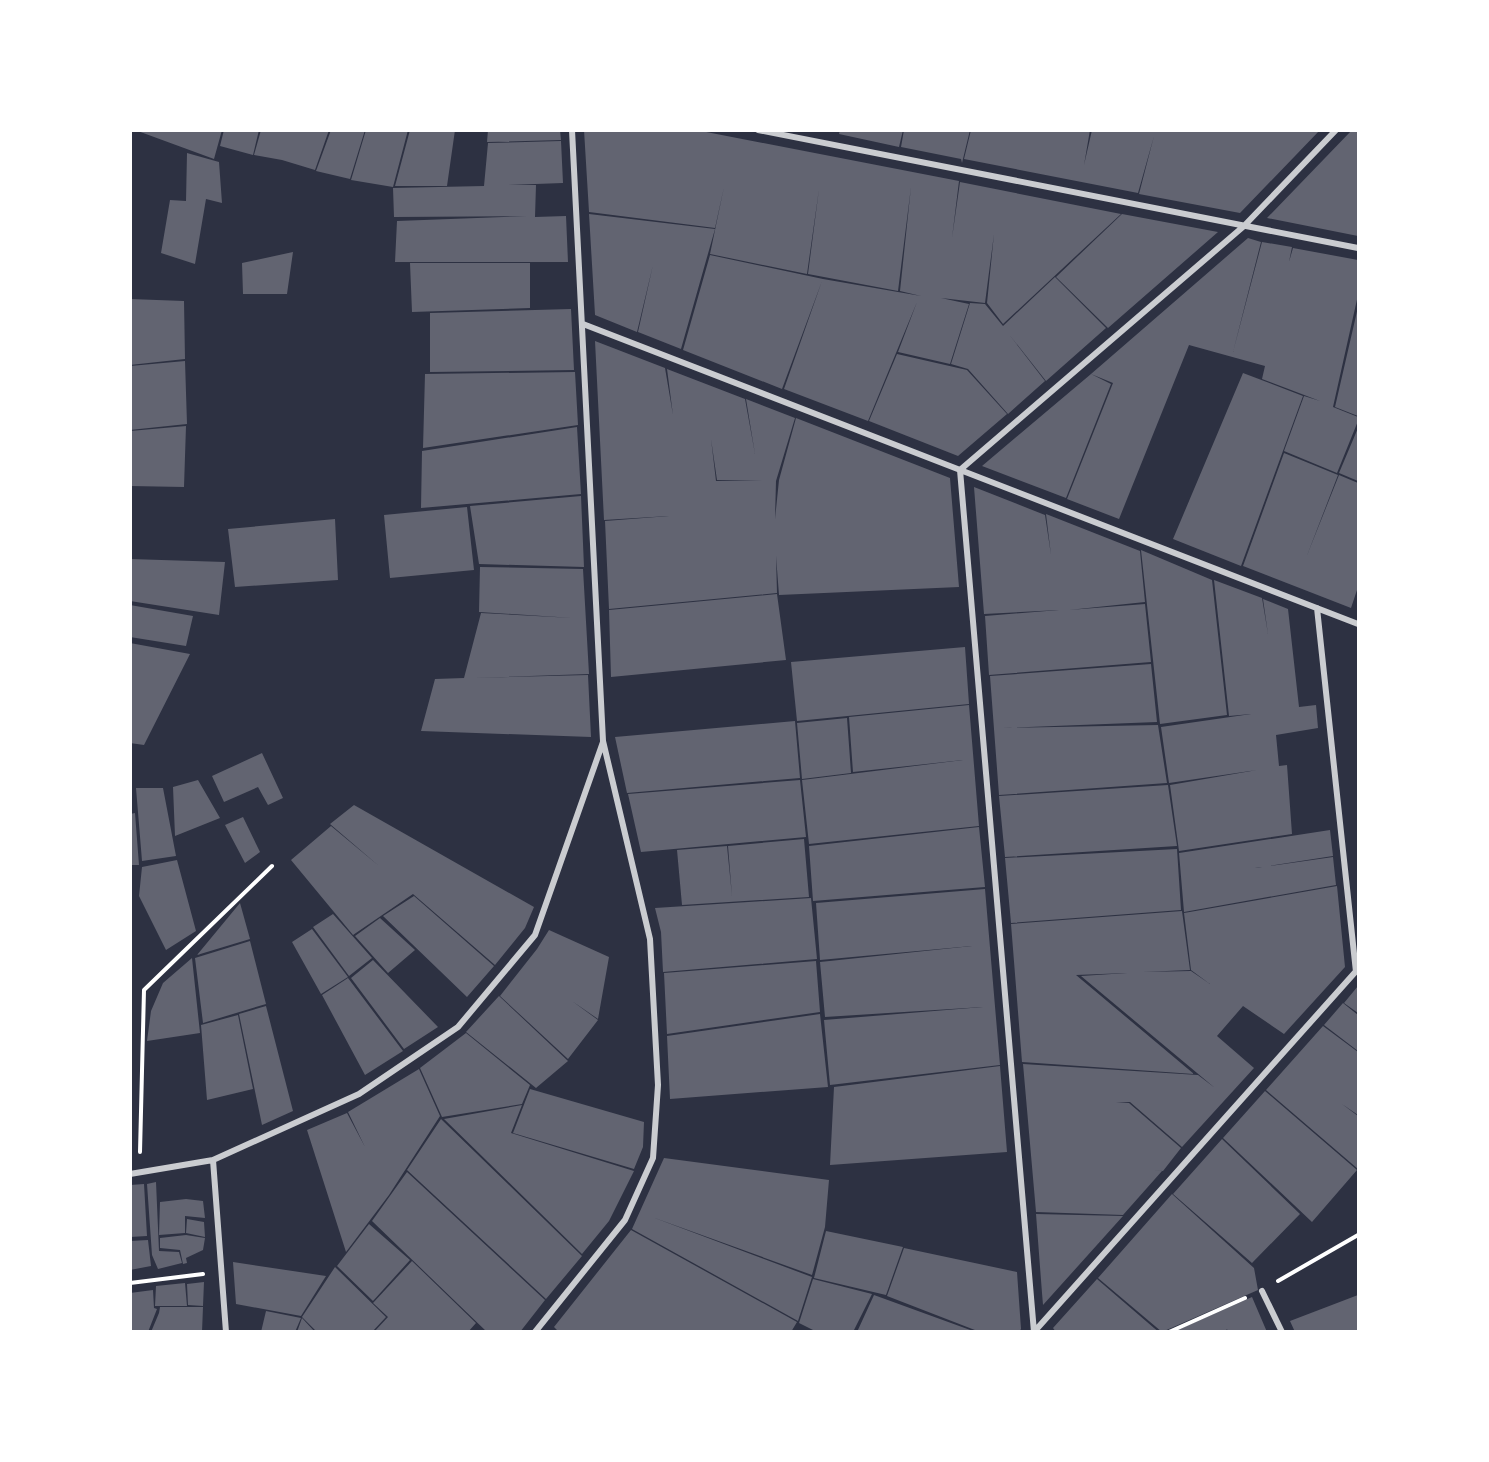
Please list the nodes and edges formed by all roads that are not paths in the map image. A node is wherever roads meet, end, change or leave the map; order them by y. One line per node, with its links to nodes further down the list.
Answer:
1 (572, 130): 6 (street)
2 (758, 130): 4 (street)
3 (1336, 130): 4 (street)
4 (1244, 226): 5 (street); 7 (street)
5 (1359, 248)
6 (583, 324): 7 (street); 10 (street)
7 (960, 470): 8 (street); 17 (street)
8 (1317, 608): 9 (street); 11 (street)
9 (1359, 624)
10 (603, 741): 12 (street); 16 (street)
11 (1357, 971): 17 (street)
12 (213, 1160): 13 (street); 15 (street)
13 (130, 1174)
14 (1262, 1291): 18 (street)
15 (226, 1332)
16 (535, 1332)
17 (1034, 1332)
18 (1282, 1332)

